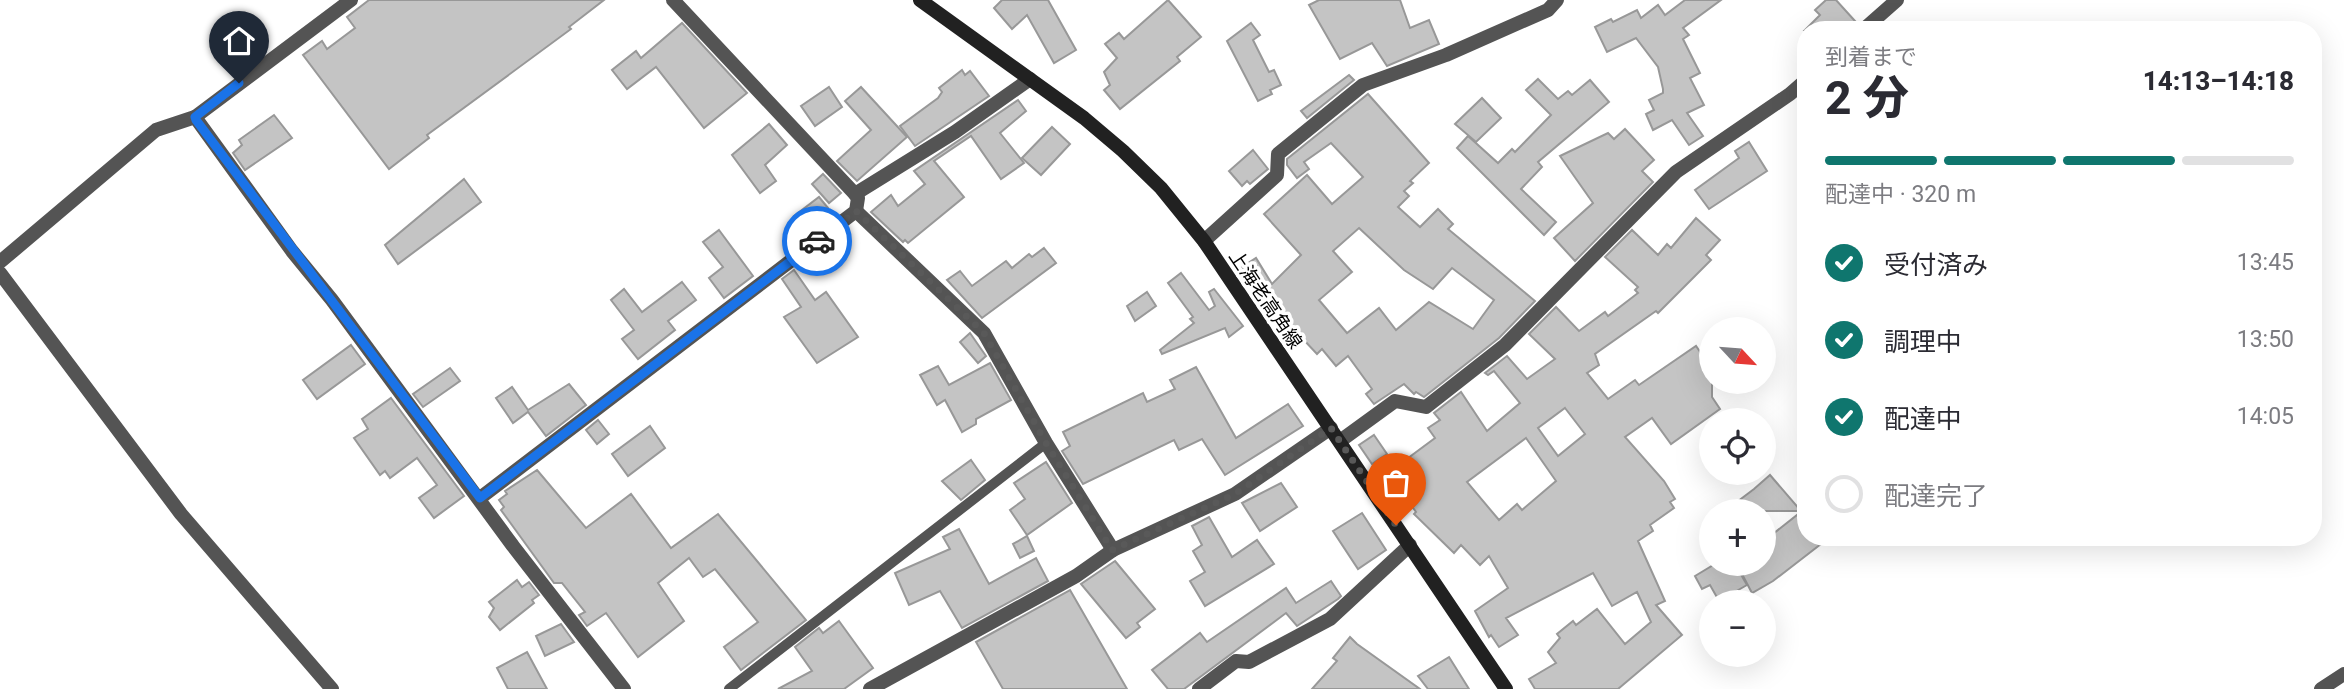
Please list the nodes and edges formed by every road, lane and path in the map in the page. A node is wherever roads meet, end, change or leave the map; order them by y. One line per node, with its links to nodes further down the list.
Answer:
1 (351, 0): 9 (street)
2 (673, 0): 10 (street)
3 (920, 0): 7 (main road, 上海老高角線)
4 (1557, 0): 12 (street)
5 (1897, 0): 6 (street)
6 (1873, 21)
7 (1030, 79): 10 (street); 12 (main road, 上海老高角線)
8 (1797, 86): 16 (street)
9 (195, 117): 13 (street); 18 (street)
10 (855, 194): 11 (street)
11 (856, 211): 17 (street); 18 (street)
12 (1204, 241): 15 (main road, 上海老高角線)
13 (0, 262)
14 (0, 273): 22 (street)
15 (1331, 428): 16 (main road, 上海老高角線); 20 (street)
16 (1340, 442): 19 (main road, 上海老高角線)
17 (1046, 443): 20 (street); 24 (lane)
18 (480, 498): 23 (street)
19 (1410, 545): 26 (street); 27 (main road, 上海老高角線)
20 (1112, 550): 25 (street)
21 (2344, 674): 28 (street)
22 (332, 689)
23 (624, 689)
24 (729, 689)
25 (870, 689)
26 (1199, 689)
27 (1506, 689)
28 (2321, 689)

